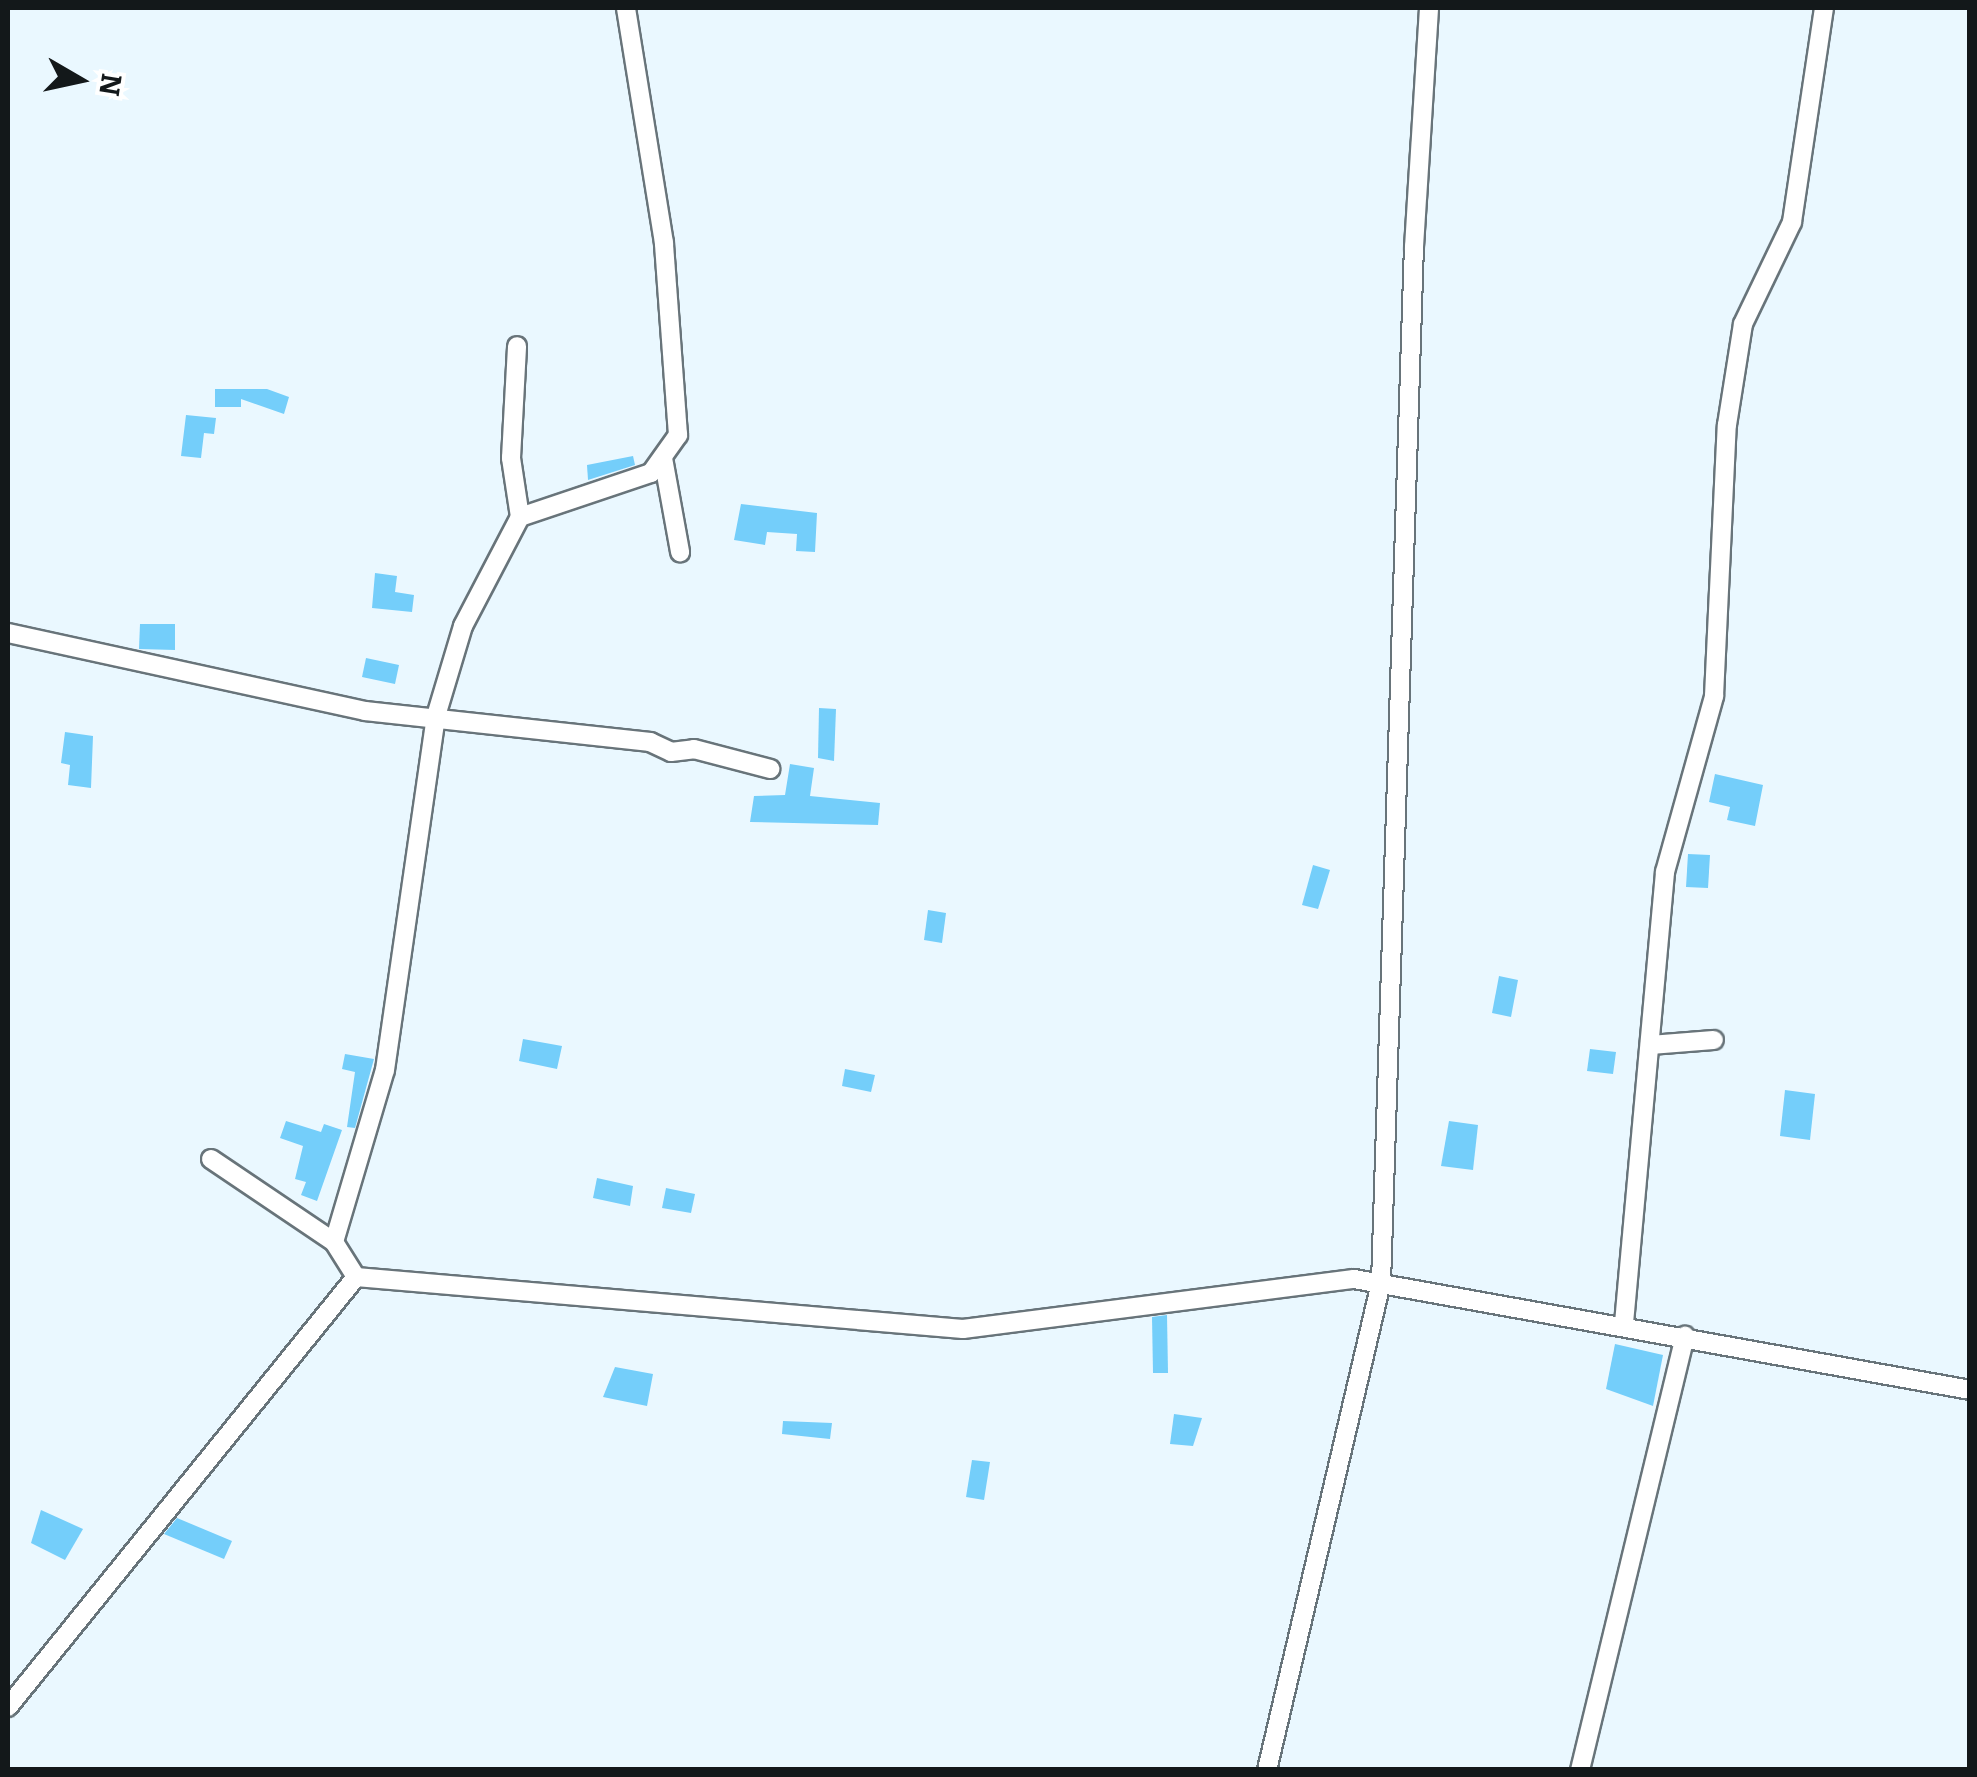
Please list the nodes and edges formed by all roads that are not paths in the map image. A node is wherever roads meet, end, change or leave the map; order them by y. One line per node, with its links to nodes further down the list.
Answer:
1 (626, 8): 5 (street)
2 (1428, 8): 16 (street)
3 (1824, 8): 12 (street)
4 (517, 346): 6 (street)
5 (663, 458): 6 (street); 7 (street)
6 (520, 517): 9 (street)
7 (680, 552)
8 (8, 633): 9 (street)
9 (436, 716): 10 (street); 14 (street)
10 (770, 769)
11 (1714, 1040): 12 (street)
12 (1650, 1045): 17 (street)
13 (211, 1159): 14 (street)
14 (334, 1242): 15 (street)
15 (356, 1277): 16 (street); 20 (street)
16 (1381, 1283): 17 (street); 21 (street)
17 (1624, 1323): 18 (street)
18 (1685, 1336): 19 (street); 22 (street)
19 (1970, 1390)
20 (8, 1707)
21 (1267, 1770)
22 (1580, 1770)

